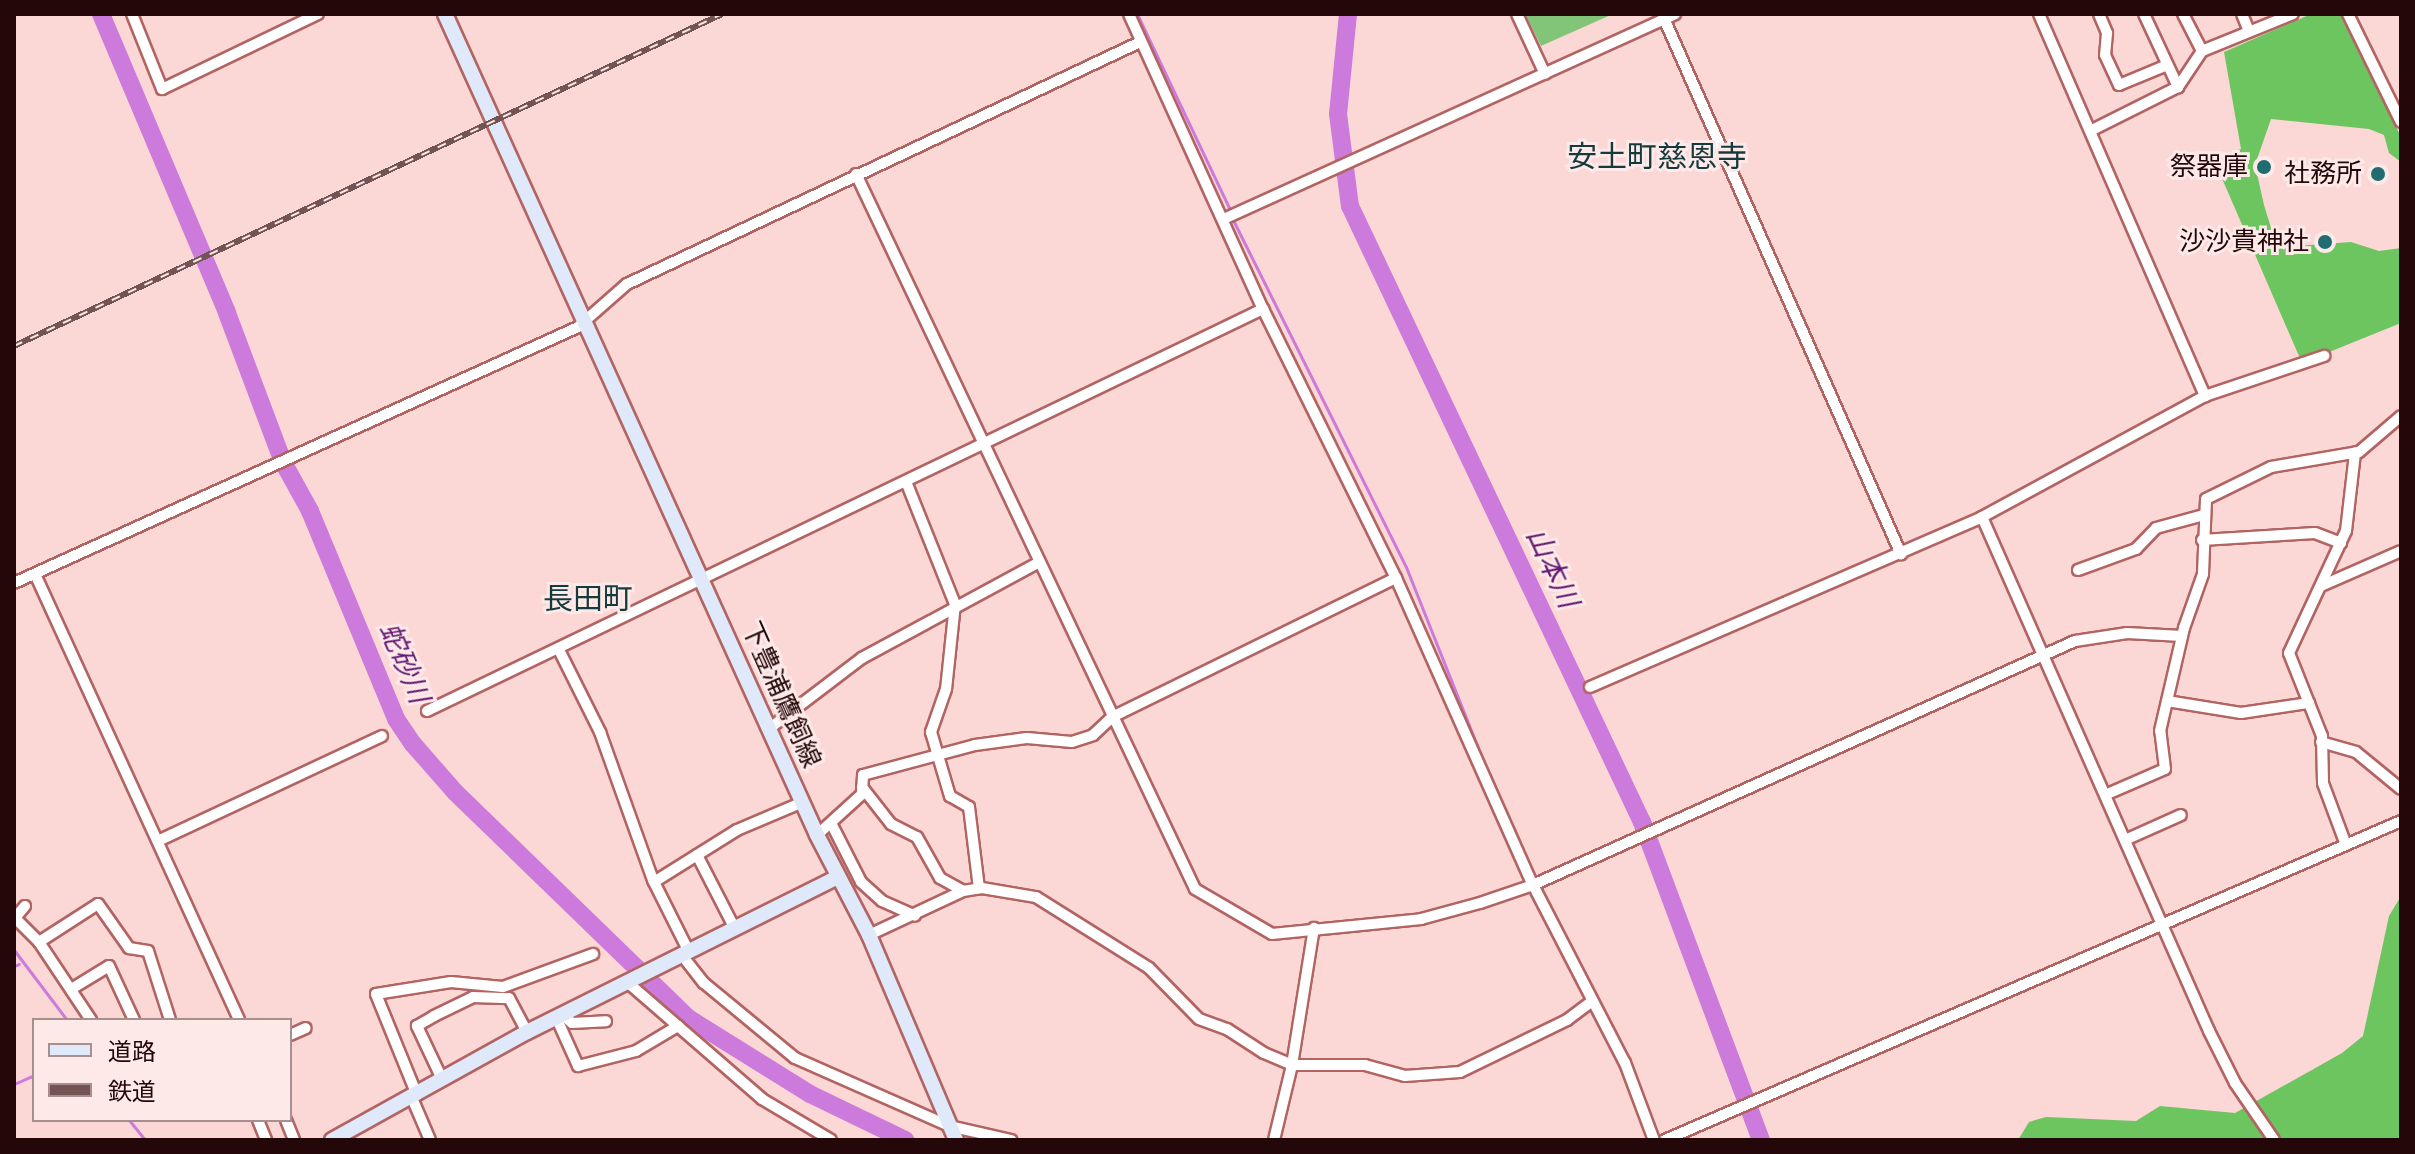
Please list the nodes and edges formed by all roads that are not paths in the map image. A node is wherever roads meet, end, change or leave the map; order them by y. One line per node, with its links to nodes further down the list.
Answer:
1 (132, 14): 2 (street)
2 (318, 14)
3 (445, 14): 26 (main road, 下豊浦鷹飼線)
4 (1129, 14): 16 (street)
5 (1517, 14): 19 (street)
6 (1675, 14): 14 (street)
7 (2039, 14): 22 (street)
8 (2099, 14): 18 (street)
9 (2144, 14): 18 (street)
10 (2183, 14): 17 (street)
11 (2242, 14): 15 (street)
12 (2293, 14): 15 (street)
13 (2348, 14): 21 (street)
14 (1663, 17): 19 (street); 38 (street)
15 (2249, 31): 17 (street)
16 (1140, 42): 23 (street); 24 (street)
17 (2202, 51): 20 (street)
18 (2167, 65): 20 (street)
19 (1545, 74): 24 (street)
20 (2178, 87): 22 (street)
21 (2401, 122)
22 (2092, 130): 28 (street)
23 (856, 174): 26 (street); 30 (street)
24 (1226, 218): 25 (street)
25 (1263, 309): 30 (street); 42 (street)
26 (584, 323): 41 (street); 43 (main road, 下豊浦鷹飼線)
27 (2324, 356): 28 (street)
28 (2205, 396): 34 (street)
29 (2401, 416): 31 (street)
30 (985, 444): 32 (street); 39 (street)
31 (2355, 453): 33 (street); 36 (street)
32 (907, 484): 43 (street); 46 (street)
33 (2204, 515): 35 (street); 40 (street)
34 (1982, 517): 38 (street); 49 (street)
35 (2202, 540): 36 (street); 47 (street)
36 (2341, 543): 45 (street)
37 (2401, 551): 45 (street)
38 (1901, 554): 50 (street)
39 (1038, 563): 46 (street); 54 (street)
40 (2078, 570)
41 (35, 574): 44 (street); 67 (street)
42 (1396, 578): 54 (street); 74 (street)
43 (703, 582): 48 (street); 55 (main road, 下豊浦鷹飼線)
44 (14, 583)
45 (2321, 586): 52 (street)
46 (955, 604): 55 (street); 58 (street)
47 (2182, 636): 49 (street); 51 (street)
48 (559, 650): 53 (street); 72 (street)
49 (2040, 654): 61 (street); 74 (street)
50 (1590, 687)
51 (2167, 701): 52 (street); 61 (street)
52 (2309, 703): 57 (street)
53 (427, 711)
54 (1112, 717): 58 (street); 81 (street)
55 (770, 728): 62 (main road, 下豊浦鷹飼線)
56 (382, 736): 67 (street)
57 (2321, 742): 60 (street); 69 (street)
58 (938, 753): 59 (street); 75 (street)
59 (862, 787): 65 (street); 76 (street)
60 (2401, 789)
61 (2105, 795): 68 (street)
62 (803, 802): 66 (main road, 下豊浦鷹飼線); 70 (street)
63 (2181, 815): 68 (street)
64 (2401, 821): 69 (street)
65 (831, 823): 66 (street); 73 (street)
66 (817, 835): 71 (main road, 下豊浦鷹飼線)
67 (160, 840): 93 (street)
68 (2125, 840): 79 (street)
69 (2346, 845): 79 (street)
70 (697, 855): 72 (street); 80 (street)
71 (838, 877): 73 (street); 80 (main road); 82 (main road, 下豊浦鷹飼線)
72 (654, 882): 84 (street)
73 (861, 882): 78 (street)
74 (1533, 885): 81 (street); 88 (street)
75 (979, 888): 76 (street); 99 (street)
76 (963, 891): 78 (street)
77 (25, 906): 83 (street)
78 (915, 916): 82 (street)
79 (2164, 924): 110 (street); 111 (street)
80 (734, 927): 84 (main road)
81 (1314, 928): 99 (street)
82 (869, 935): 102 (main road, 下豊浦鷹飼線)
83 (39, 942): 87 (street); 92 (street)
84 (684, 952): 86 (main road); 102 (street)
85 (593, 954): 101 (street)
86 (626, 981): 89 (main road); 95 (street)
87 (73, 988): 90 (street); 91 (street)
88 (1591, 1002): 99 (street); 109 (street)
89 (559, 1016): 94 (street); 95 (street); 97 (main road)
90 (90, 1018)
91 (133, 1018)
92 (169, 1018)
93 (238, 1018)
94 (606, 1021)
95 (678, 1026): 105 (street)
96 (306, 1028): 98 (street)
97 (527, 1032): 100 (main road); 100 (street)
98 (292, 1034)
99 (1292, 1065): 108 (street)
100 (442, 1079): 101 (main road)
101 (414, 1096): 103 (main road); 104 (street)
102 (949, 1126): 106 (main road, 下豊浦鷹飼線); 107 (street)
103 (332, 1140)
104 (430, 1140)
105 (831, 1140)
106 (956, 1140)
107 (1011, 1140)
108 (1274, 1140)
109 (1654, 1140)
110 (1665, 1140)
111 (2274, 1140)

